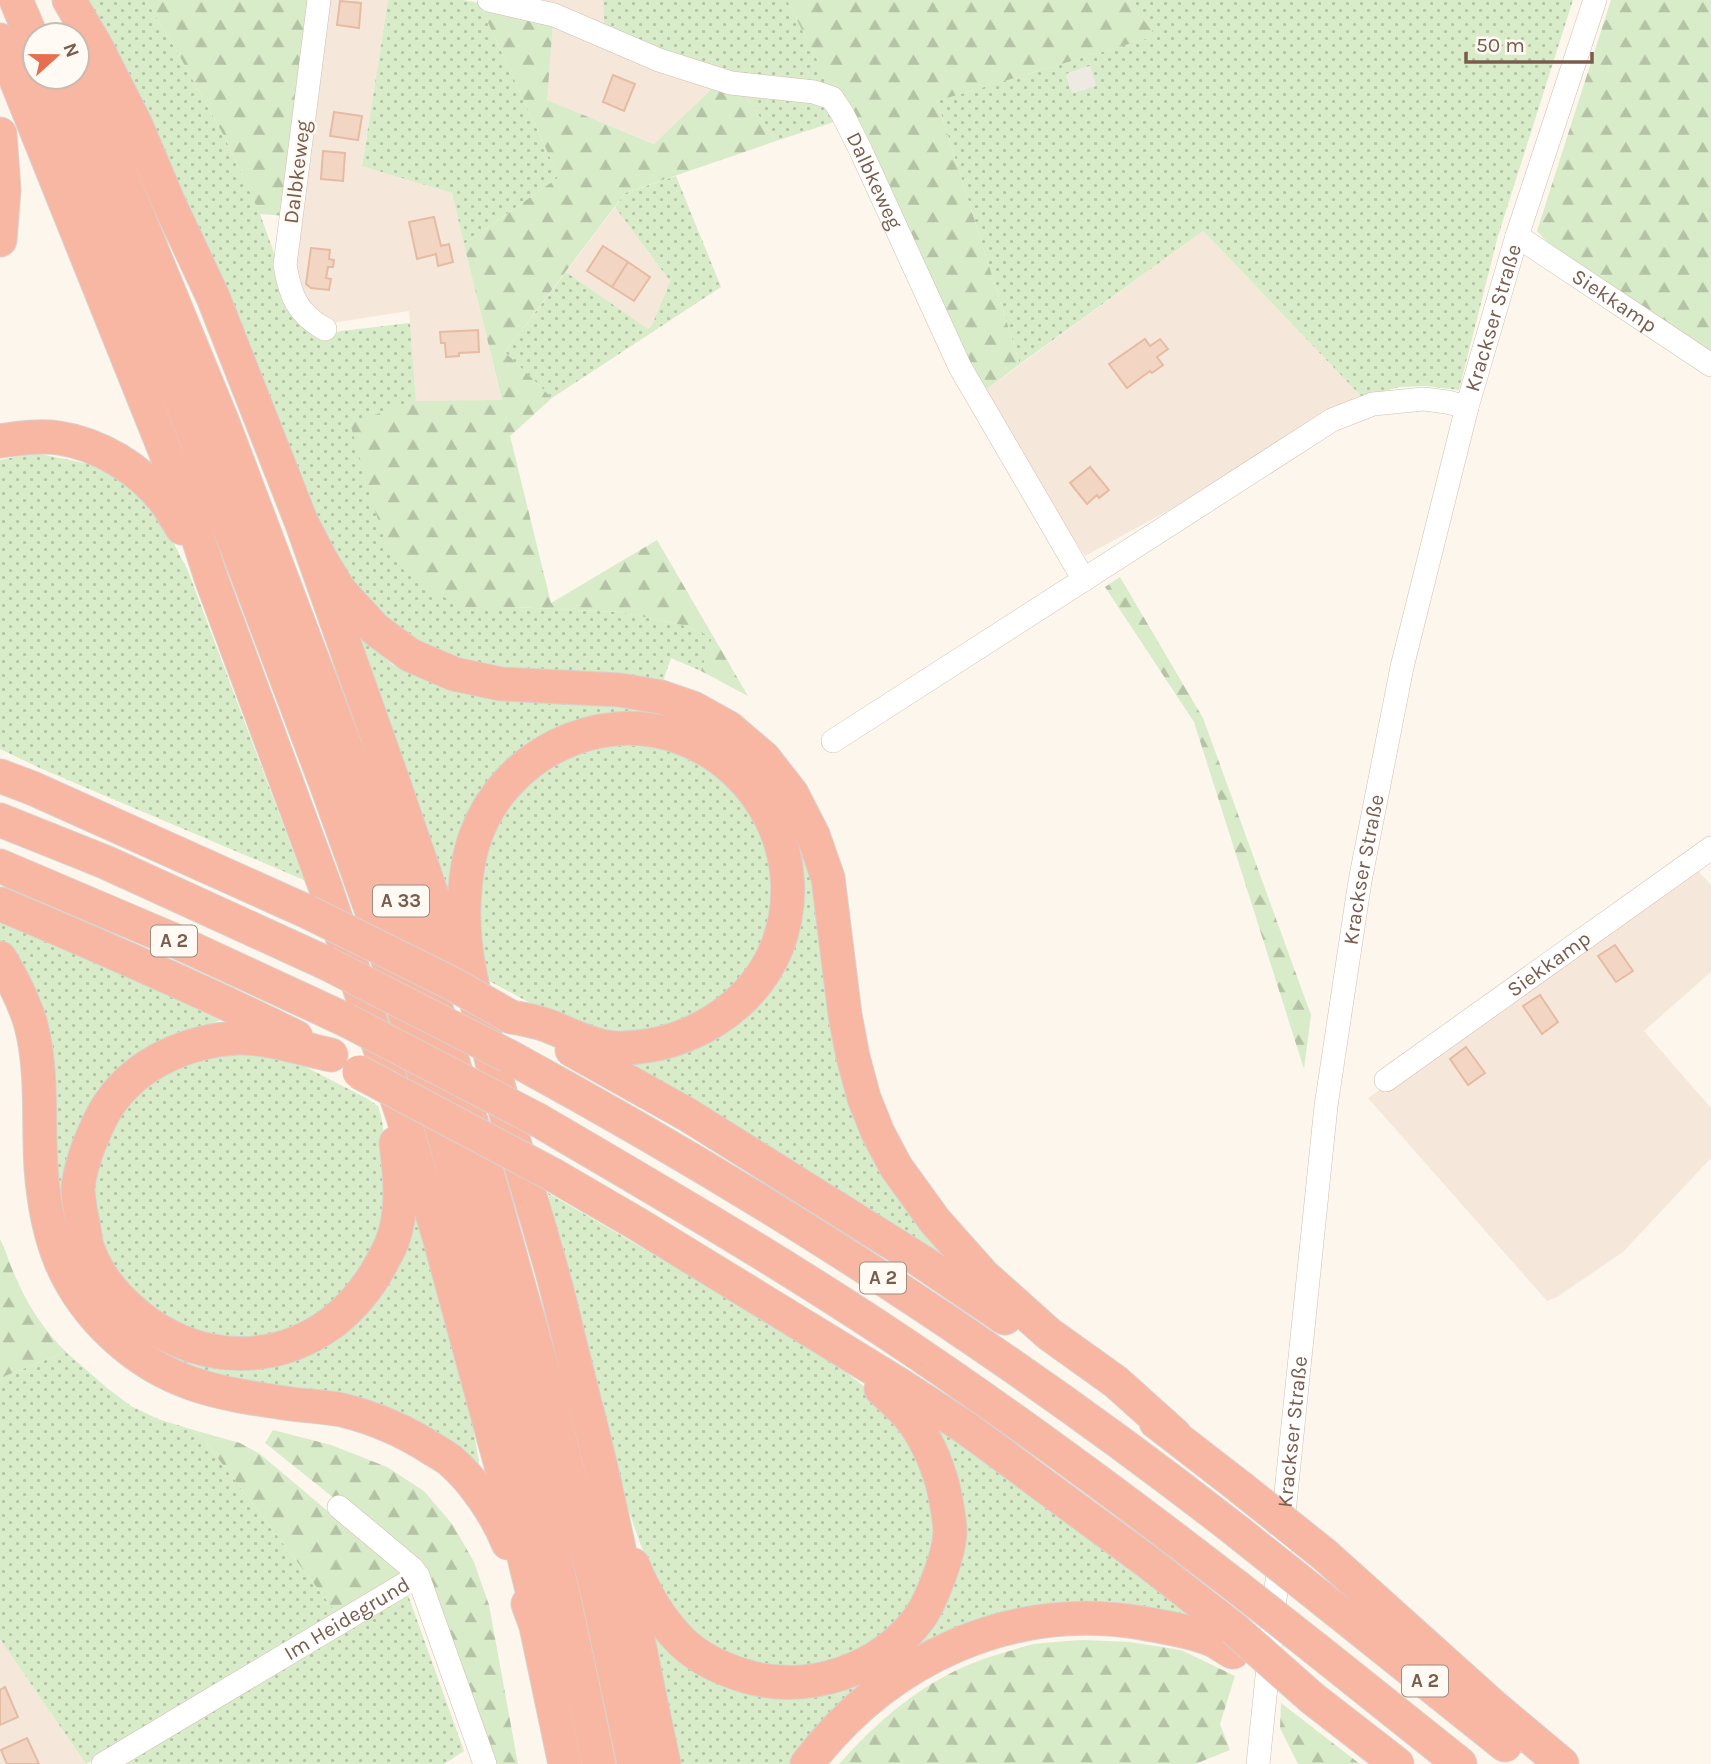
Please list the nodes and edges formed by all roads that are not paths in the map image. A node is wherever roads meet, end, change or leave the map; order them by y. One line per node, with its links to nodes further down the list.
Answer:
1 (16, 0): 7 (highway)
2 (49, 0): 8 (highway)
3 (69, 0): 19 (highway)
4 (319, 0): 15 (street, Dalbkeweg)
5 (489, 0): 21 (street, Dalbkeweg)
6 (1595, 0): 13 (street, Krackser Straße)
7 (25, 21)
8 (58, 21)
9 (0, 40): 20 (highway)
10 (54, 91): 46 (highway, A 33)
11 (86, 91): 47 (highway, A 33)
12 (0, 134): 14 (highway)
13 (1517, 236): 16 (street, Siekkamp); 17 (street, Krackser Straße)
14 (0, 240)
15 (325, 329)
16 (1711, 365)
17 (1467, 407): 21 (street); 50 (street, Krackser Straße)
18 (0, 441): 20 (highway)
19 (301, 521): 34 (highway); 37 (highway)
20 (211, 578): 32 (highway)
21 (1084, 580): 22 (street)
22 (833, 741)
23 (0, 769): 25 (highway)
24 (0, 776): 25 (highway)
25 (33, 788): 31 (highway, bridge)
26 (0, 820): 34 (highway, A 2, bridge)
27 (1711, 848): 35 (street, Siekkamp)
28 (0, 866): 32 (highway, A 2)
29 (0, 904): 33 (highway)
30 (0, 958): 41 (highway)
31 (511, 1017): 34 (highway); 37 (highway)
32 (359, 1020): 33 (highway); 41 (highway); 52 (highway, A 2, bridge)
33 (345, 1064): 36 (highway, bridge)
34 (502, 1068): 38 (highway); 53 (highway, A 2, bridge)
35 (1386, 1080)
36 (839, 1349): 38 (highway); 42 (highway)
37 (1175, 1435): 54 (highway, bridge)
38 (605, 1483): 48 (highway)
39 (339, 1507): 40 (street)
40 (418, 1576): 43 (street, Im Heidegrund); 44 (street, Im Heidegrund)
41 (536, 1626): 45 (highway)
42 (1233, 1640): 49 (highway); 51 (highway, bridge)
43 (103, 1764)
44 (485, 1764)
45 (565, 1764)
46 (599, 1764)
47 (634, 1764)
48 (664, 1764)
49 (807, 1764)
50 (1258, 1764)
51 (1397, 1764)
52 (1460, 1764)
53 (1529, 1764)
54 (1562, 1764)

